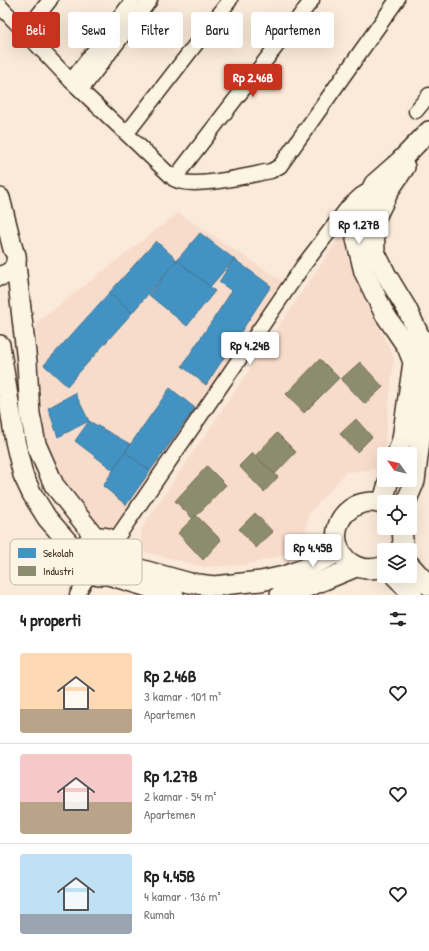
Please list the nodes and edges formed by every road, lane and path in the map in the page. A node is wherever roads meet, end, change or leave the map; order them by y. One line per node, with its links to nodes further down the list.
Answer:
1 (50, 0): 8 (street)
2 (133, 0): 11 (street)
3 (150, 0): 11 (street)
4 (230, 0): 14 (street)
5 (312, 0): 16 (street)
6 (397, 0): 16 (street)
7 (0, 6): 9 (street)
8 (41, 12)
9 (12, 20)
10 (39, 48): 11 (street)
11 (76, 85): 14 (street)
12 (429, 95): 13 (street)
13 (416, 112)
14 (127, 133): 16 (street)
15 (427, 134): 17 (street); 22 (street)
16 (174, 179)
17 (374, 184): 24 (street); 31 (street)
18 (0, 198): 19 (street)
19 (10, 252): 20 (street); 27 (street)
20 (0, 276)
21 (0, 345): 28 (street)
22 (429, 363)
23 (429, 368): 25 (street)
24 (399, 447)
25 (409, 495)
26 (377, 504): 32 (street)
27 (95, 537): 29 (street); 30 (street)
28 (66, 539)
29 (92, 539)
30 (110, 539)
31 (123, 539)
32 (340, 552): 33 (street); 35 (street)
33 (356, 567): 34 (street); 43 (street)
34 (377, 569)
35 (142, 570)
36 (417, 573): 40 (street)
37 (402, 583): 44 (street)
38 (142, 584): 42 (street)
39 (83, 585): 41 (street)
40 (429, 586)
41 (77, 595)
42 (174, 595)
43 (280, 595)
44 (413, 595)

